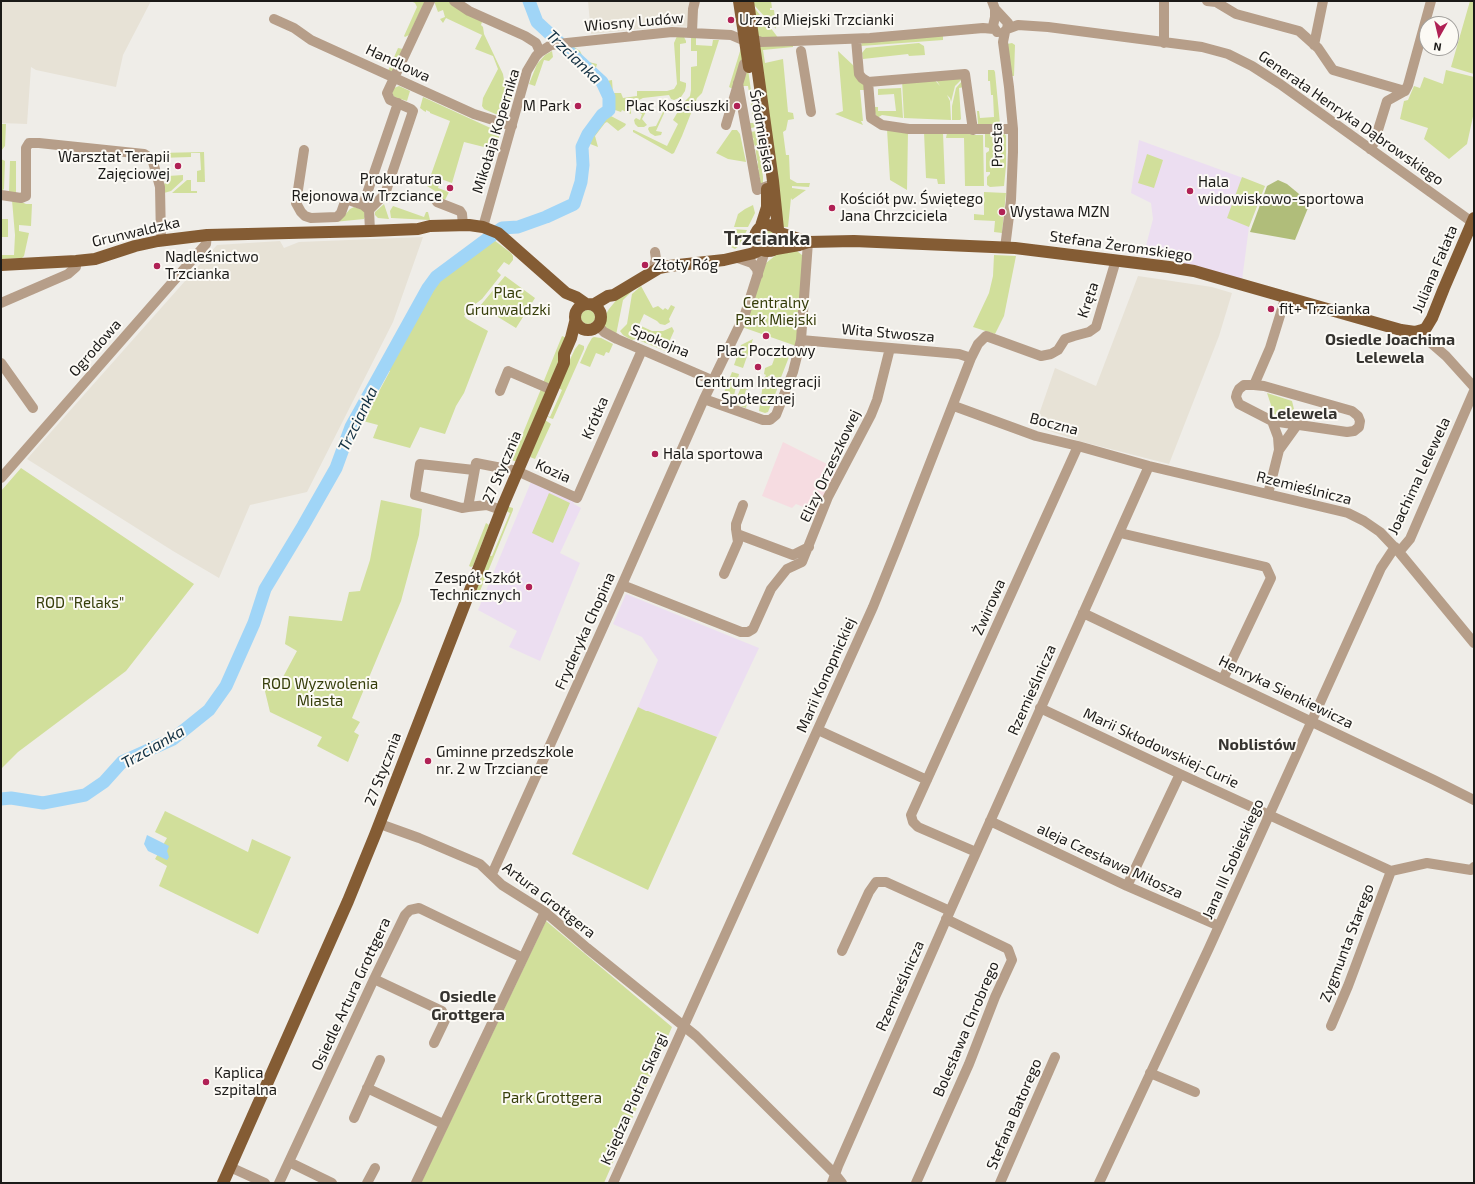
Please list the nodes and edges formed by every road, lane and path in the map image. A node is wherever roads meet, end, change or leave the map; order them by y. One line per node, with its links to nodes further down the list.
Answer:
1 (430, 1): 21 (street)
2 (454, 1): 19 (street)
3 (695, 1): 13 (street)
4 (1164, 1): 16 (street)
5 (1213, 1): 17 (street)
6 (1323, 1): 17 (street)
7 (1431, 1): 24 (street)
8 (742, 4): 11 (main road); 18 (main road)
9 (994, 5): 12 (street)
10 (274, 20): 21 (street, Handlowa)
11 (743, 26): 14 (street); 18 (main road)
12 (1001, 28): 15 (street, Generała Henryka Dąbrowskiego); 16 (street, Generała Henryka Dąbrowskiego); 30 (street, Prosta)
13 (692, 32): 14 (street, Wiosny Ludów); 19 (street, Wiosny Ludów)
14 (727, 36): 18 (street, Wiosny Ludów)
15 (856, 39): 18 (street, Generała Henryka Dąbrowskiego); 22 (street)
16 (1164, 43): 31 (street, Generała Henryka Dąbrowskiego)
17 (1314, 45): 24 (street)
18 (751, 51): 23 (street, Śródmiejska); 33 (main road); 33 (main road)
19 (540, 52): 28 (street, Mikołaja Kopernika)
20 (801, 52): 26 (street)
21 (394, 78): 25 (street); 28 (street, Handlowa)
22 (868, 82): 29 (street); 29 (street)
23 (738, 83): 27 (street); 33 (street, Śródmiejska)
24 (1405, 91): 31 (street)
25 (398, 103): 36 (street); 36 (street)
26 (811, 112)
27 (726, 125)
28 (512, 126): 41 (street, Mikołaja Kopernika)
29 (973, 130): 30 (street)
30 (1013, 130): 48 (street, Prosta)
31 (1370, 149): 37 (street, Generała Henryka Dąbrowskiego)
32 (304, 150): 36 (street)
33 (770, 183): 39 (main road); 42 (main road)
34 (1, 195): 46 (street)
35 (437, 202): 38 (street)
36 (366, 208): 40 (street)
37 (1473, 220): 64 (main road, Juliana Fałata)
38 (463, 225): 40 (main road, Grunwaldzka); 41 (main road, Grunwaldzka)
39 (761, 226): 42 (main road); 45 (main road)
40 (369, 227): 43 (main road, Grunwaldzka); 43 (main road, Grunwaldzka)
41 (487, 228): 57 (main road)
42 (779, 231): 47 (main road, Stefana Żeromskiego); 49 (main road)
43 (278, 232): 44 (main road, Grunwaldzka)
44 (207, 235): 46 (main road, Grunwaldzka); 88 (street, Ogrodowa)
45 (754, 238): 49 (main road); 50 (main road)
46 (161, 240): 52 (main road, Grunwaldzka)
47 (808, 242): 48 (main road, Stefana Żeromskiego); 49 (main road, Stefana Żeromskiego); 66 (street)
48 (1005, 248): 51 (main road, Stefana Żeromskiego)
49 (767, 250): 50 (main road, Stefana Żeromskiego); 56 (street)
50 (735, 257): 54 (main road, Stefana Żeromskiego); 56 (street)
51 (1116, 260): 59 (main road, Stefana Żeromskiego); 65 (street, Kręta)
52 (76, 261): 53 (main road, Grunwaldzka); 60 (street)
53 (1, 265)
54 (669, 266): 55 (main road, Stefana Żeromskiego); 55 (street)
55 (652, 272): 58 (main road, Stefana Żeromskiego)
56 (758, 275): 72 (street)
57 (566, 293): 61 (main road); 62 (main road)
58 (614, 295): 61 (main road, Stefana Żeromskiego); 63 (main road, 27 Stycznia)
59 (1286, 296): 64 (main road, Stefana Żeromskiego); 73 (street)
60 (1, 303)
61 (589, 304): 62 (main road); 63 (main road)
62 (575, 317): 63 (main road); 71 (main road, 27 Stycznia)
63 (597, 325): 68 (street, Spokojna); 71 (main road, 27 Stycznia)
64 (1422, 330): 74 (street)
65 (988, 337): 69 (street, Marii Konopnickiej)
66 (801, 340): 67 (street, Wita Stwosza); 78 (street)
67 (890, 348): 69 (street, Wita Stwosza); 96 (street, Elizy Orzeszkowej)
68 (642, 350): 72 (street, Spokojna); 90 (street, Krótka)
69 (971, 358): 79 (street, Marii Konopnickiej)
70 (1, 363): 80 (street)
71 (564, 363): 75 (main road, 27 Stycznia)
72 (714, 380): 78 (street)
73 (1254, 384): 81 (street); 82 (street)
74 (1474, 387)
75 (552, 390): 76 (street); 87 (main road, 27 Stycznia)
76 (500, 391)
77 (1474, 391): 97 (street, Joachima Lelewela)
78 (704, 399): 101 (street, Fryderyka Chopina)
79 (954, 406): 83 (street, Boczna); 107 (street, Marii Konopnickiej)
80 (33, 408)
81 (1272, 421): 82 (street); 84 (street)
82 (1297, 425): 84 (street)
83 (1078, 446): 85 (street, Boczna); 109 (street, Żwirowa)
84 (1279, 450): 89 (street)
85 (1149, 466): 89 (street, Rzemieślnicza); 94 (street, Rzemieślnicza)
86 (474, 470): 87 (street, Kozia); 92 (street); 92 (street)
87 (517, 471): 90 (street, Kozia); 93 (main road, 27 Stycznia)
88 (1, 478)
89 (1268, 494): 97 (street, Rzemieślnicza)
90 (577, 498)
91 (743, 505): 95 (street)
92 (468, 507): 93 (street)
93 (501, 510): 113 (main road, 27 Stycznia)
94 (1120, 533): 102 (street, Rzemieślnicza); 104 (street)
95 (737, 534): 98 (street); 100 (street)
96 (809, 547): 98 (street); 99 (street, Elizy Orzeszkowej)
97 (1397, 549): 103 (street, Joachima Lelewela); 106 (street, Jana III Sobieskiego)
98 (793, 555): 99 (street)
99 (787, 569): 101 (street, Elizy Orzeszkowej)
100 (724, 574)
101 (622, 585): 117 (street, Fryderyka Chopina)
102 (1083, 613): 104 (street, Henryka Sienkiewicza); 105 (street, Rzemieślnicza)
103 (1474, 643)
104 (1223, 678): 106 (street, Henryka Sienkiewicza)
105 (1040, 708): 108 (street, Marii Skłodowskiej-Curie); 112 (street, Rzemieślnicza)
106 (1311, 722): 110 (street, Henryka Sienkiewicza); 111 (street, Jana III Sobieskiego)
107 (818, 730): 109 (street); 126 (street, Marii Konopnickiej)
108 (1180, 774): 111 (street, Marii Skłodowskiej-Curie); 118 (street)
109 (927, 780): 114 (street, Żwirowa)
110 (1474, 800)
111 (1269, 814): 116 (street, Marii Skłodowskiej-Curie); 121 (street, Jana III Sobieskiego)
112 (990, 821): 114 (street, Rzemieślnicza); 118 (street, aleja Czesława Miłosza)
113 (380, 824): 117 (street, Artura Grottgera); 136 (main road, 27 Stycznia)
114 (976, 852): 120 (street, Rzemieślnicza)
115 (1473, 869): 116 (street)
116 (1390, 871): 125 (street, Zygmunta Starego)
117 (492, 874): 119 (street, Artura Grottgera)
118 (1127, 886): 121 (street, aleja Czesława Miłosza)
119 (545, 912): 123 (street); 126 (street, Artura Grottgera)
120 (948, 915): 122 (street, Bolesława Chrobrego); 138 (street, Rzemieślnicza); 147 (street, Bolesława Chrobrego)
121 (1219, 926): 130 (street, Jana III Sobieskiego)
122 (842, 951)
123 (523, 958): 124 (street, Osiedle Artura Grottgera); 134 (street)
124 (374, 979): 127 (street); 135 (street, Osiedle Artura Grottgera)
125 (1331, 1026)
126 (684, 1028): 138 (street, Artura Grottgera); 145 (street, Księdza Piotra Skargi)
127 (434, 1043)
128 (1055, 1057): 148 (street, Stefana Batorego)
129 (380, 1060): 131 (street)
130 (1150, 1073): 132 (street); 149 (street, Jana III Sobieskiego)
131 (367, 1088): 133 (street); 134 (street)
132 (1194, 1092)
133 (354, 1118)
134 (443, 1124): 144 (street)
135 (289, 1162): 141 (street, Osiedle Artura Grottgera); 142 (street)
136 (230, 1167): 139 (main road, 27 Stycznia); 140 (street)
137 (374, 1168): 143 (street)
138 (833, 1178): 146 (street, Artura Grottgera)
139 (223, 1183)
140 (265, 1183)
141 (279, 1183)
142 (332, 1183)
143 (368, 1183)
144 (416, 1183)
145 (613, 1183)
146 (842, 1183)
147 (916, 1183)
148 (1000, 1183)
149 (1099, 1183)

